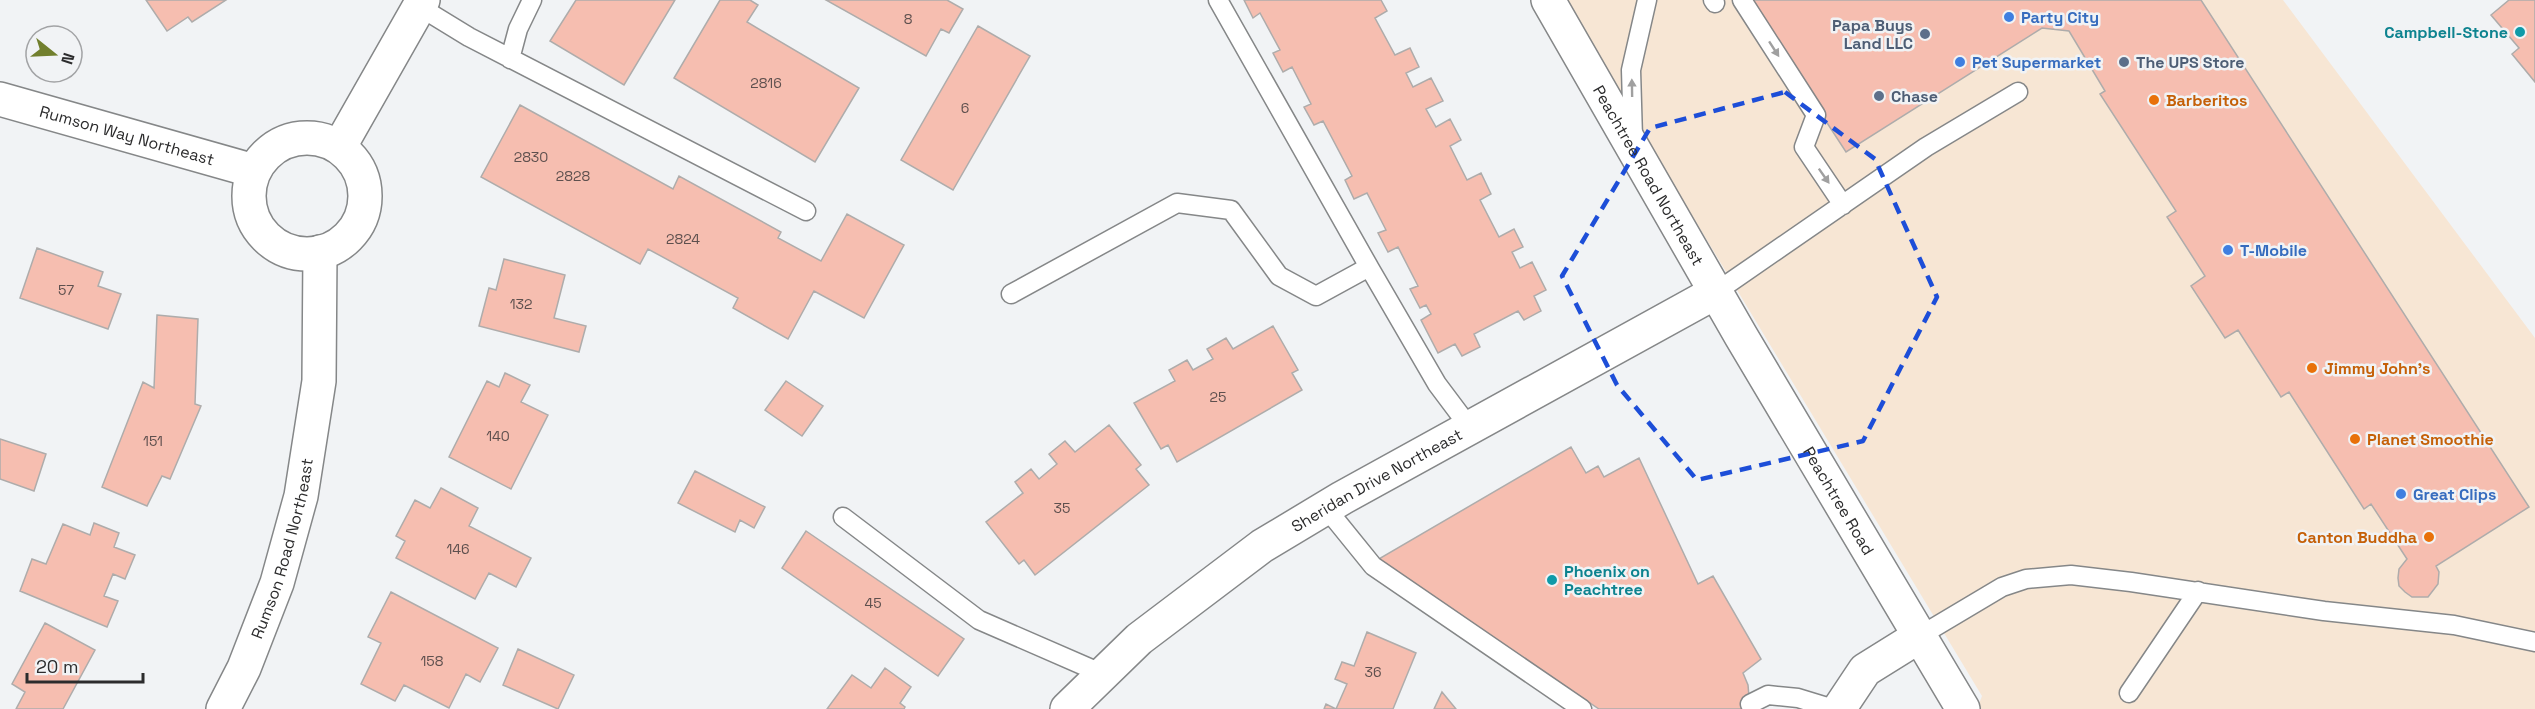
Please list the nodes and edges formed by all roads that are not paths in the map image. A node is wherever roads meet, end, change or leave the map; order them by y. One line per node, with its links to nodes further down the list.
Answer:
1 (532, 0): 7 (lane)
2 (1218, 0): 16 (lane)
3 (1548, 0): 11 (main road, Peachtree Road Northeast)
4 (1647, 0): 11 (lane, one-way to 4)
5 (1742, 0): 13 (lane, one-way to 13)
6 (421, 4): 7 (lane); 10 (main road)
7 (510, 59): 14 (lane)
8 (2018, 92): 13 (lane)
9 (0, 99): 12 (main road, Rumson Way Northeast)
10 (340, 146): 12 (main road); 15 (main road)
11 (1633, 146): 17 (main road, Peachtree Road Northeast)
12 (254, 171): 15 (main road)
13 (1843, 205): 17 (lane)
14 (806, 211)
15 (320, 252): 28 (main road, Rumson Road Northeast)
16 (1369, 267): 18 (lane); 19 (lane)
17 (1716, 292): 19 (main road, Sheridan Drive Northeast); 23 (main road, Peachtree Road)
18 (1011, 294)
19 (1470, 428): 20 (main road, Sheridan Drive Northeast)
20 (1326, 508): 25 (main road, Sheridan Drive Northeast); 30 (lane)
21 (843, 517): 25 (lane)
22 (2198, 591): 23 (lane); 24 (lane); 26 (lane)
23 (1918, 637): 32 (main road); 33 (main road, Peachtree Road)
24 (2535, 642)
25 (1103, 674): 29 (main road, Sheridan Drive Northeast)
26 (2129, 693)
27 (1750, 704): 31 (lane)
28 (223, 709)
29 (1067, 709)
30 (1582, 709)
31 (1834, 709)
32 (1839, 709)
33 (1963, 709)

